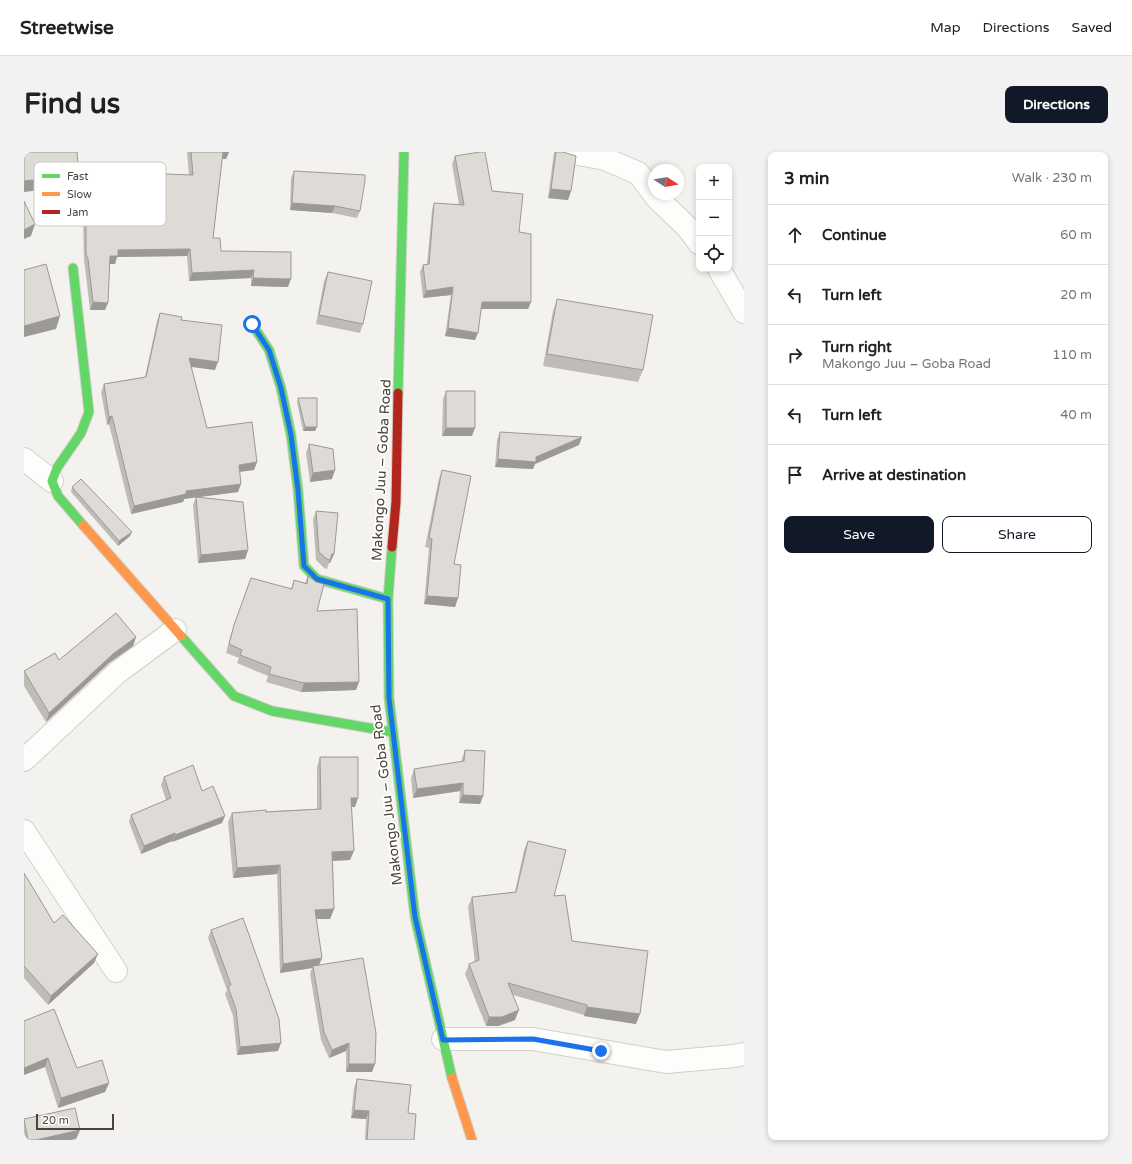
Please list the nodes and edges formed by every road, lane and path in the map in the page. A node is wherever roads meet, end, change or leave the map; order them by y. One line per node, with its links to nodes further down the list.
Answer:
1 (404, 152): 2 (street); 11 (street, Makongo Juu – Goba Road)
2 (414, 152)
3 (568, 152): 4 (street)
4 (696, 238)
5 (73, 268): 10 (street)
6 (721, 272): 7 (street)
7 (744, 312)
8 (252, 324): 11 (street)
9 (24, 459): 10 (street)
10 (52, 481): 12 (street)
11 (388, 599): 13 (street, Makongo Juu – Goba Road)
12 (175, 630): 13 (street); 14 (street)
13 (392, 732): 17 (street, Makongo Juu – Goba Road)
14 (24, 760)
15 (24, 831): 16 (street)
16 (116, 971)
17 (443, 1040): 18 (street); 19 (street, Makongo Juu – Goba Road)
18 (744, 1054)
19 (472, 1140)

